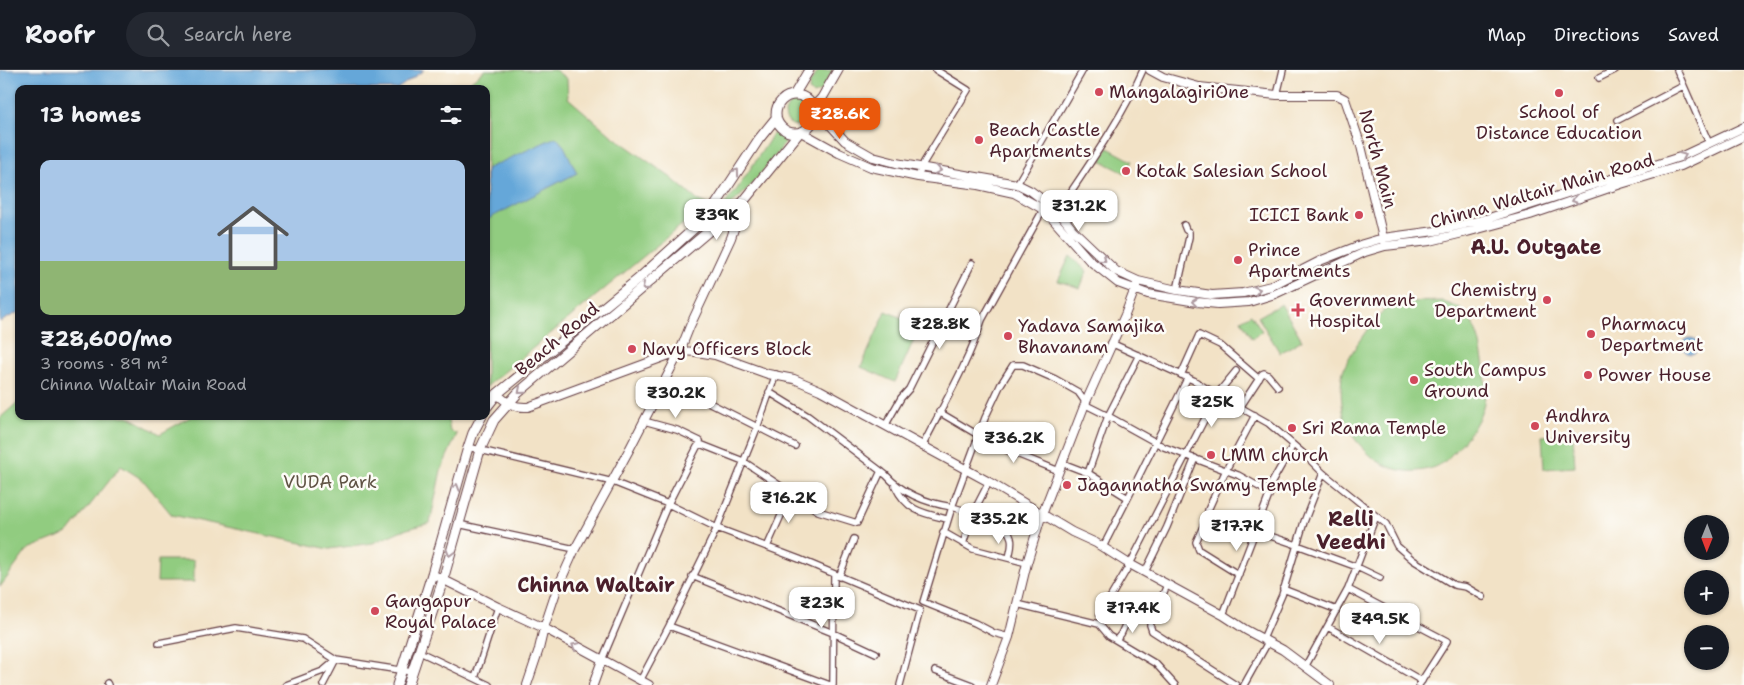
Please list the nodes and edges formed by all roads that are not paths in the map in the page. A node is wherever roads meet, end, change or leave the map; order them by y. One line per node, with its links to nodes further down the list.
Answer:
1 (810, 70): 12 (main road)
2 (838, 70): 14 (main road)
3 (936, 70): 21 (street)
4 (1084, 70): 23 (street)
5 (1143, 70): 26 (street)
6 (1150, 70): 13 (street, North Main)
7 (1284, 70): 13 (street)
8 (1615, 70): 10 (street)
9 (1677, 70): 11 (street)
10 (1599, 78)
11 (1683, 86): 16 (street); 20 (street)
12 (794, 95): 14 (main road); 15 (main road)
13 (1277, 95): 28 (street, North Main)
14 (814, 109): 18 (main road); 21 (street, Chinna Waltair Main Road)
15 (776, 118): 18 (main road); 43 (main road, Beach Road, one-way to 15)
16 (1618, 120)
17 (1744, 127): 20 (street, Chinna Waltair Main Road)
18 (800, 133): 22 (street, Chinna Waltair Main Road); 24 (main road, Beach Road)
19 (1744, 136): 28 (street, Chinna Waltair Main Road, one-way to 28)
20 (1709, 143): 28 (street, Chinna Waltair Main Road, one-way to 20)
21 (921, 167): 22 (street); 23 (street, Chinna Waltair Main Road, one-way to 23)
22 (918, 177): 25 (street, Chinna Waltair Main Road)
23 (1017, 184): 26 (street, Chinna Waltair Main Road)
24 (743, 202): 34 (street); 46 (main road, Beach Road, one-way to 46)
25 (1043, 210): 31 (street, Chinna Waltair Main Road); 49 (street)
26 (1058, 211): 30 (street, Chinna Waltair Main Road, one-way to 30)
27 (1184, 225): 32 (street)
28 (1384, 242): 31 (street, Chinna Waltair Main Road, one-way to 31); 32 (street, Chinna Waltair Main Road, one-way to 28)
29 (972, 262): 54 (street)
30 (1138, 281): 31 (street); 32 (street, Chinna Waltair Main Road)
31 (1134, 290): 33 (street)
32 (1177, 290)
33 (1112, 343): 35 (street); 47 (street)
34 (680, 351): 37 (street); 46 (street); 53 (street)
35 (1139, 355): 38 (street); 51 (street)
36 (1236, 371): 42 (street)
37 (776, 374): 41 (street); 54 (street)
38 (1184, 376): 39 (street); 42 (street); 58 (street)
39 (1259, 379): 40 (street); 48 (street)
40 (1278, 388)
41 (769, 392): 55 (street); 70 (street)
42 (1218, 393): 48 (street); 64 (street)
43 (497, 394): 45 (main road, Beach Road); 46 (street)
44 (698, 397): 55 (street)
45 (490, 403)
46 (507, 404): 63 (main road, Beach Road)
47 (1085, 404): 51 (street); 56 (street); 67 (street)
48 (1241, 406): 50 (street)
49 (939, 412): 56 (street); 62 (street)
50 (1255, 414): 59 (street); 69 (street)
51 (1108, 416): 58 (street); 71 (street)
52 (480, 420): 61 (main road)
53 (644, 421): 57 (street); 73 (street)
54 (885, 426): 62 (street)
55 (757, 428): 60 (street); 66 (street)
56 (978, 437): 67 (street); 68 (street)
57 (700, 441)
58 (1155, 442): 64 (street); 78 (street)
59 (1293, 445): 72 (street); 76 (street)
60 (795, 446)
61 (468, 447): 63 (street); 102 (main road, one-way to 61)
62 (922, 447): 68 (street)
63 (480, 450): 73 (street); 87 (main road, Beach Road)
64 (1187, 454): 65 (street); 99 (street)
65 (1195, 458): 69 (street); 101 (street)
66 (743, 461): 77 (street); 79 (street); 88 (street)
67 (1061, 467): 71 (street); 83 (street)
68 (966, 470): 74 (street); 81 (street)
69 (1226, 470): 76 (street); 84 (street)
70 (881, 471): 75 (street); 77 (street)
71 (1088, 473): 78 (street)
72 (1322, 473): 85 (street); 93 (street)
73 (612, 482): 79 (street); 96 (street)
74 (989, 482): 80 (street); 83 (street)
75 (895, 485): 81 (street); 86 (street)
76 (1267, 491): 89 (street)
77 (791, 493): 94 (street)
78 (1128, 498): 95 (street)
79 (668, 504): 88 (street); 131 (street)
80 (976, 506): 82 (street); 97 (street)
81 (952, 507): 82 (street); 86 (street)
82 (973, 513): 92 (street)
83 (1043, 514): 95 (street); 98 (street)
84 (1208, 515): 89 (street); 104 (street)
85 (1376, 516): 100 (street); 111 (street)
86 (947, 519): 90 (street)
87 (458, 524): 96 (street); 107 (main road, Beach Road, one-way to 107)
88 (717, 528): 94 (street); 105 (street)
89 (1255, 531): 93 (street); 104 (street)
90 (943, 532): 92 (street); 112 (street)
91 (854, 539): 103 (street)
92 (963, 544): 97 (street)
93 (1297, 545): 100 (street); 109 (street)
94 (767, 547): 103 (street)
95 (1102, 548): 99 (street)
96 (575, 549): 122 (street)
97 (1009, 558): 98 (street)
98 (1027, 563): 113 (street)
99 (1130, 564): 101 (street); 118 (street)
100 (1356, 567): 106 (street); 110 (street)
101 (1145, 572): 108 (street)
102 (432, 574): 107 (street); 133 (main road)
103 (837, 575): 115 (street); 123 (street)
104 (1239, 575): 119 (street)
105 (692, 576): 120 (street); 123 (street)
106 (1380, 578)
107 (443, 580): 114 (street); 135 (main road, Beach Road)
108 (1168, 584): 119 (street); 152 (street)
109 (1284, 589): 116 (street); 126 (street)
110 (1348, 589): 116 (street); 138 (street)
111 (1483, 597)
112 (923, 602): 115 (street); 124 (street)
113 (1018, 604): 124 (street); 125 (street)
114 (498, 608): 122 (street); 136 (street)
115 (920, 610): 148 (street)
116 (1337, 610): 121 (street)
117 (1130, 614): 125 (street)
118 (1100, 615)
119 (1223, 615): 126 (street)
120 (669, 626): 137 (street); 147 (street)
121 (1328, 627): 132 (street); 138 (street)
122 (544, 628): 131 (street, one-way to 122); 144 (street)
123 (833, 634): 128 (street); 147 (street)
124 (1009, 637): 150 (street)
125 (1116, 640): 151 (street)
126 (1265, 640): 132 (street); 153 (street)
127 (159, 643): 130 (street)
128 (876, 653)
129 (424, 654): 136 (street)
130 (336, 660): 133 (street); 139 (street); 140 (street)
131 (602, 660): 137 (street); 145 (street)
132 (1305, 667): 154 (street)
133 (402, 670): 135 (street); 141 (main road)
134 (935, 671): 149 (street)
135 (412, 672): 142 (main road, Beach Road)
136 (475, 678): 143 (street)
137 (640, 680): 146 (street)
138 (1421, 683)
139 (286, 685)
140 (323, 685)
141 (397, 685)
142 (408, 685)
143 (489, 685)
144 (528, 685)
145 (594, 685)
146 (649, 685)
147 (831, 685)
148 (900, 685)
149 (972, 685)
150 (991, 685)
151 (1175, 685)
152 (1236, 685)
153 (1244, 685)
154 (1330, 685)

